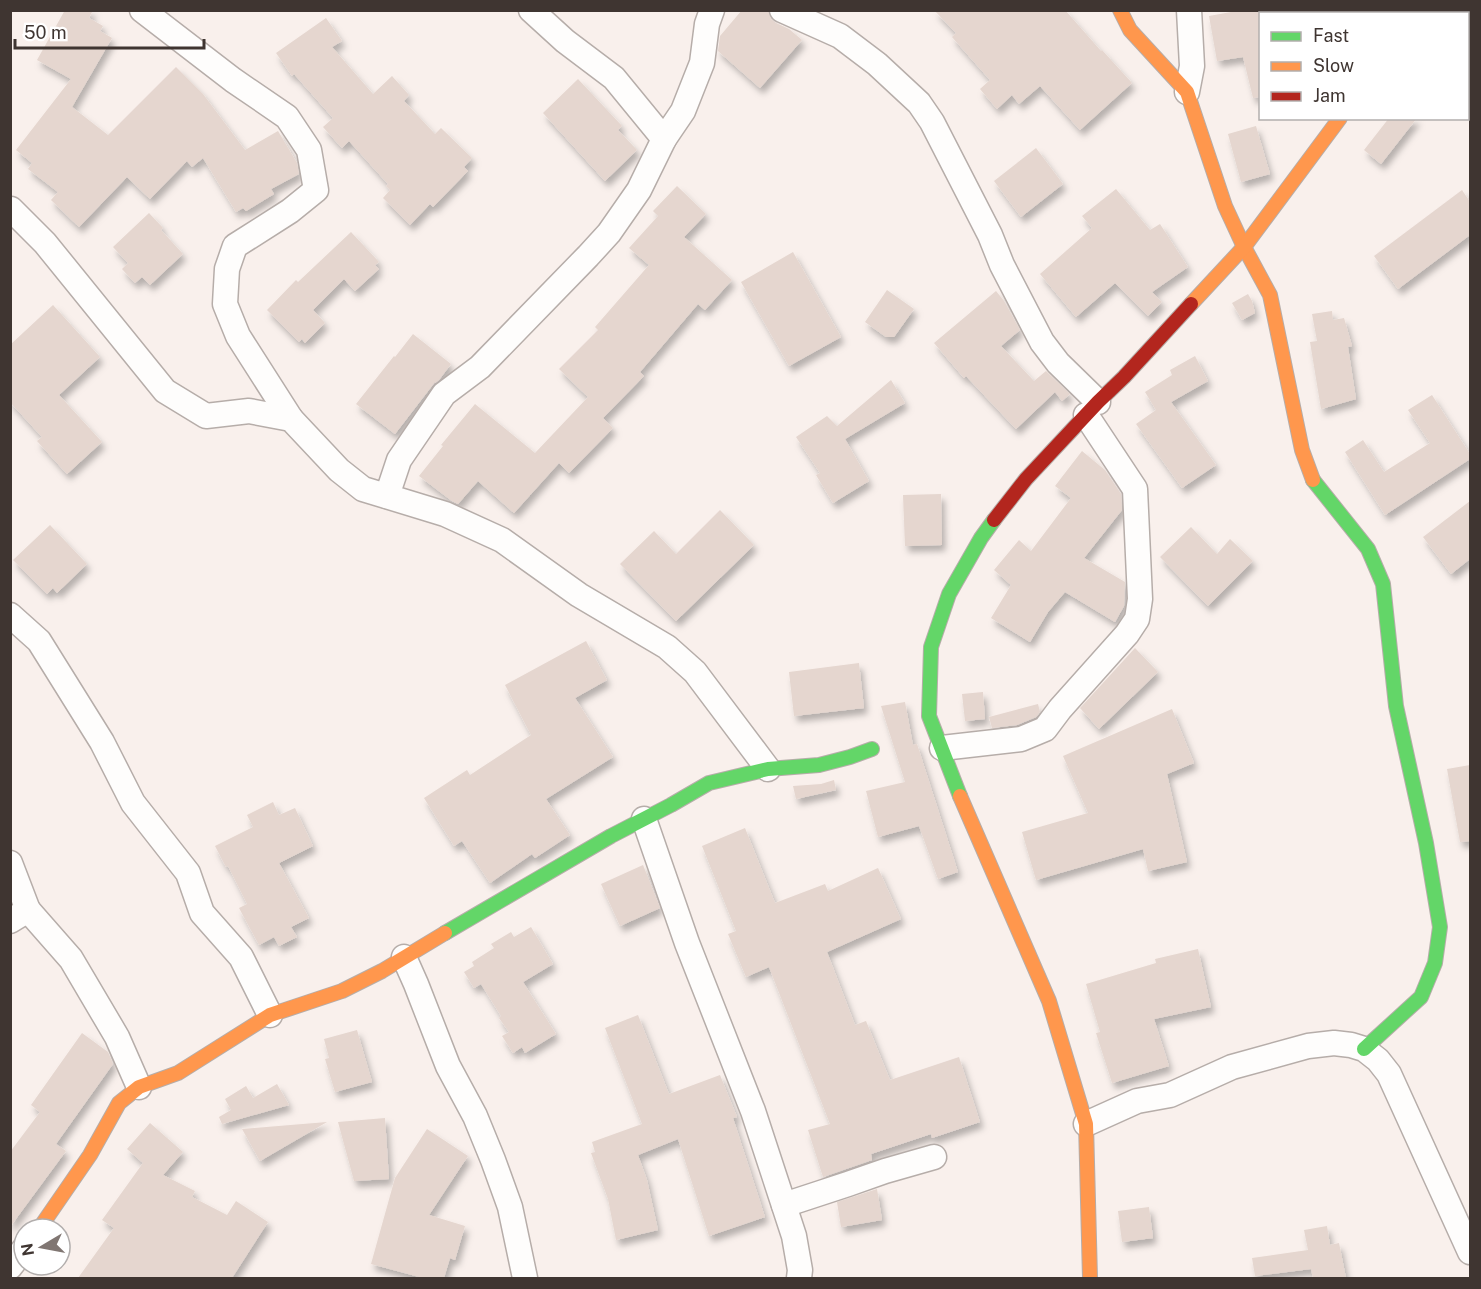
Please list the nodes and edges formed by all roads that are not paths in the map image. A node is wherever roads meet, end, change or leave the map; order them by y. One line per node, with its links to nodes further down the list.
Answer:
1 (142, 10): 15 (street)
2 (531, 10): 11 (street)
3 (712, 10): 11 (street)
4 (782, 10): 14 (street)
5 (1120, 10): 9 (street)
6 (1190, 10): 9 (street)
7 (1470, 10): 8 (street)
8 (1470, 23)
9 (1187, 92): 13 (street)
10 (1339, 120): 13 (street)
11 (664, 140): 16 (street)
12 (11, 209): 15 (street)
13 (1244, 247): 14 (street); 26 (street)
14 (1092, 408): 18 (street); 18 (street)
15 (291, 419): 16 (street)
16 (387, 496): 20 (street)
17 (10, 615): 25 (street)
18 (942, 748): 28 (street)
19 (872, 749): 20 (street)
20 (768, 769): 21 (street)
21 (644, 819): 24 (street); 30 (street)
22 (10, 863): 23 (street)
23 (19, 915): 27 (street)
24 (404, 957): 25 (street); 33 (street)
25 (270, 1015): 27 (street)
26 (1364, 1049): 28 (street); 32 (street)
27 (139, 1087): 31 (street)
28 (1086, 1124): 35 (street)
29 (934, 1157): 30 (street)
30 (784, 1205): 34 (street)
31 (47, 1217)
32 (1470, 1252)
33 (525, 1278)
34 (800, 1278)
35 (1090, 1278)

